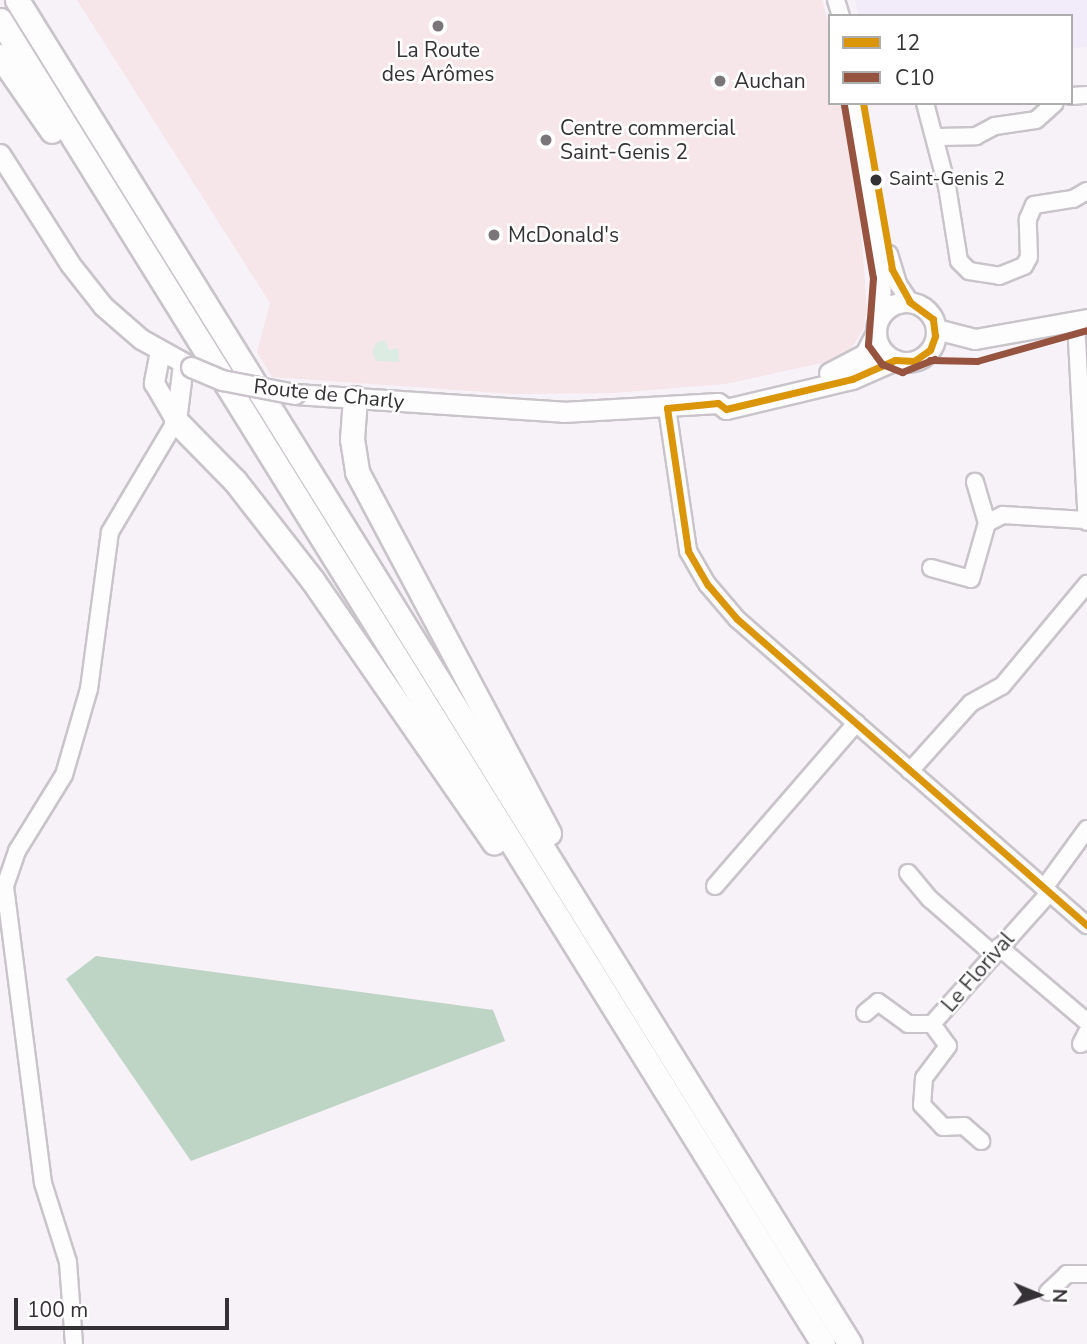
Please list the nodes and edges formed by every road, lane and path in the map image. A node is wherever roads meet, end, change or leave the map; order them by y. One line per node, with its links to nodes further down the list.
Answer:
1 (16, 0): 5 (highway)
2 (33, 0): 5 (highway)
3 (0, 20): 13 (highway)
4 (0, 56): 13 (highway)
5 (80, 102): 35 (highway)
6 (854, 105): 16 (street)
7 (863, 105): 14 (street)
8 (926, 105): 10 (street)
9 (1053, 105): 10 (street)
10 (937, 136): 12 (street)
11 (0, 155): 19 (main road, Route de Charly)
12 (1087, 191)
13 (112, 199): 38 (highway)
14 (911, 302): 16 (main road); 17 (main road)
15 (1081, 321): 17 (main road); 18 (main road); 27 (street)
16 (879, 323): 20 (main road); 23 (main road, Route de Charly)
17 (936, 329): 18 (main road)
18 (930, 350): 20 (main road)
19 (160, 351): 21 (main road, Route de Charly); 25 (main road)
20 (895, 360): 23 (main road, Route de Charly)
21 (187, 365): 22 (main road, Route de Charly, bridge); 25 (main road)
22 (355, 398): 24 (main road, Route de Charly); 35 (highway)
23 (718, 403): 24 (main road, Route de Charly)
24 (667, 408): 31 (street)
25 (176, 421): 38 (highway); 47 (street)
26 (975, 482): 28 (street)
27 (1086, 521): 28 (street)
28 (987, 523): 29 (street)
29 (931, 568)
30 (1087, 584): 32 (street)
31 (856, 723): 32 (street); 36 (street)
32 (910, 771): 37 (street)
33 (1087, 828): 37 (street, Le Florival)
34 (908, 873): 40 (street)
35 (560, 876): 49 (highway)
36 (715, 887)
37 (1047, 890): 39 (street); 40 (street, Le Florival)
38 (559, 919): 48 (highway)
39 (1087, 925)
40 (996, 951): 42 (street); 43 (street, Le Florival)
41 (864, 1013): 43 (street, Le Florival)
42 (1087, 1022)
43 (932, 1024): 44 (street)
44 (981, 1141)
45 (1087, 1274): 46 (street)
46 (1048, 1292)
47 (74, 1344)
48 (823, 1344)
49 (850, 1344)

